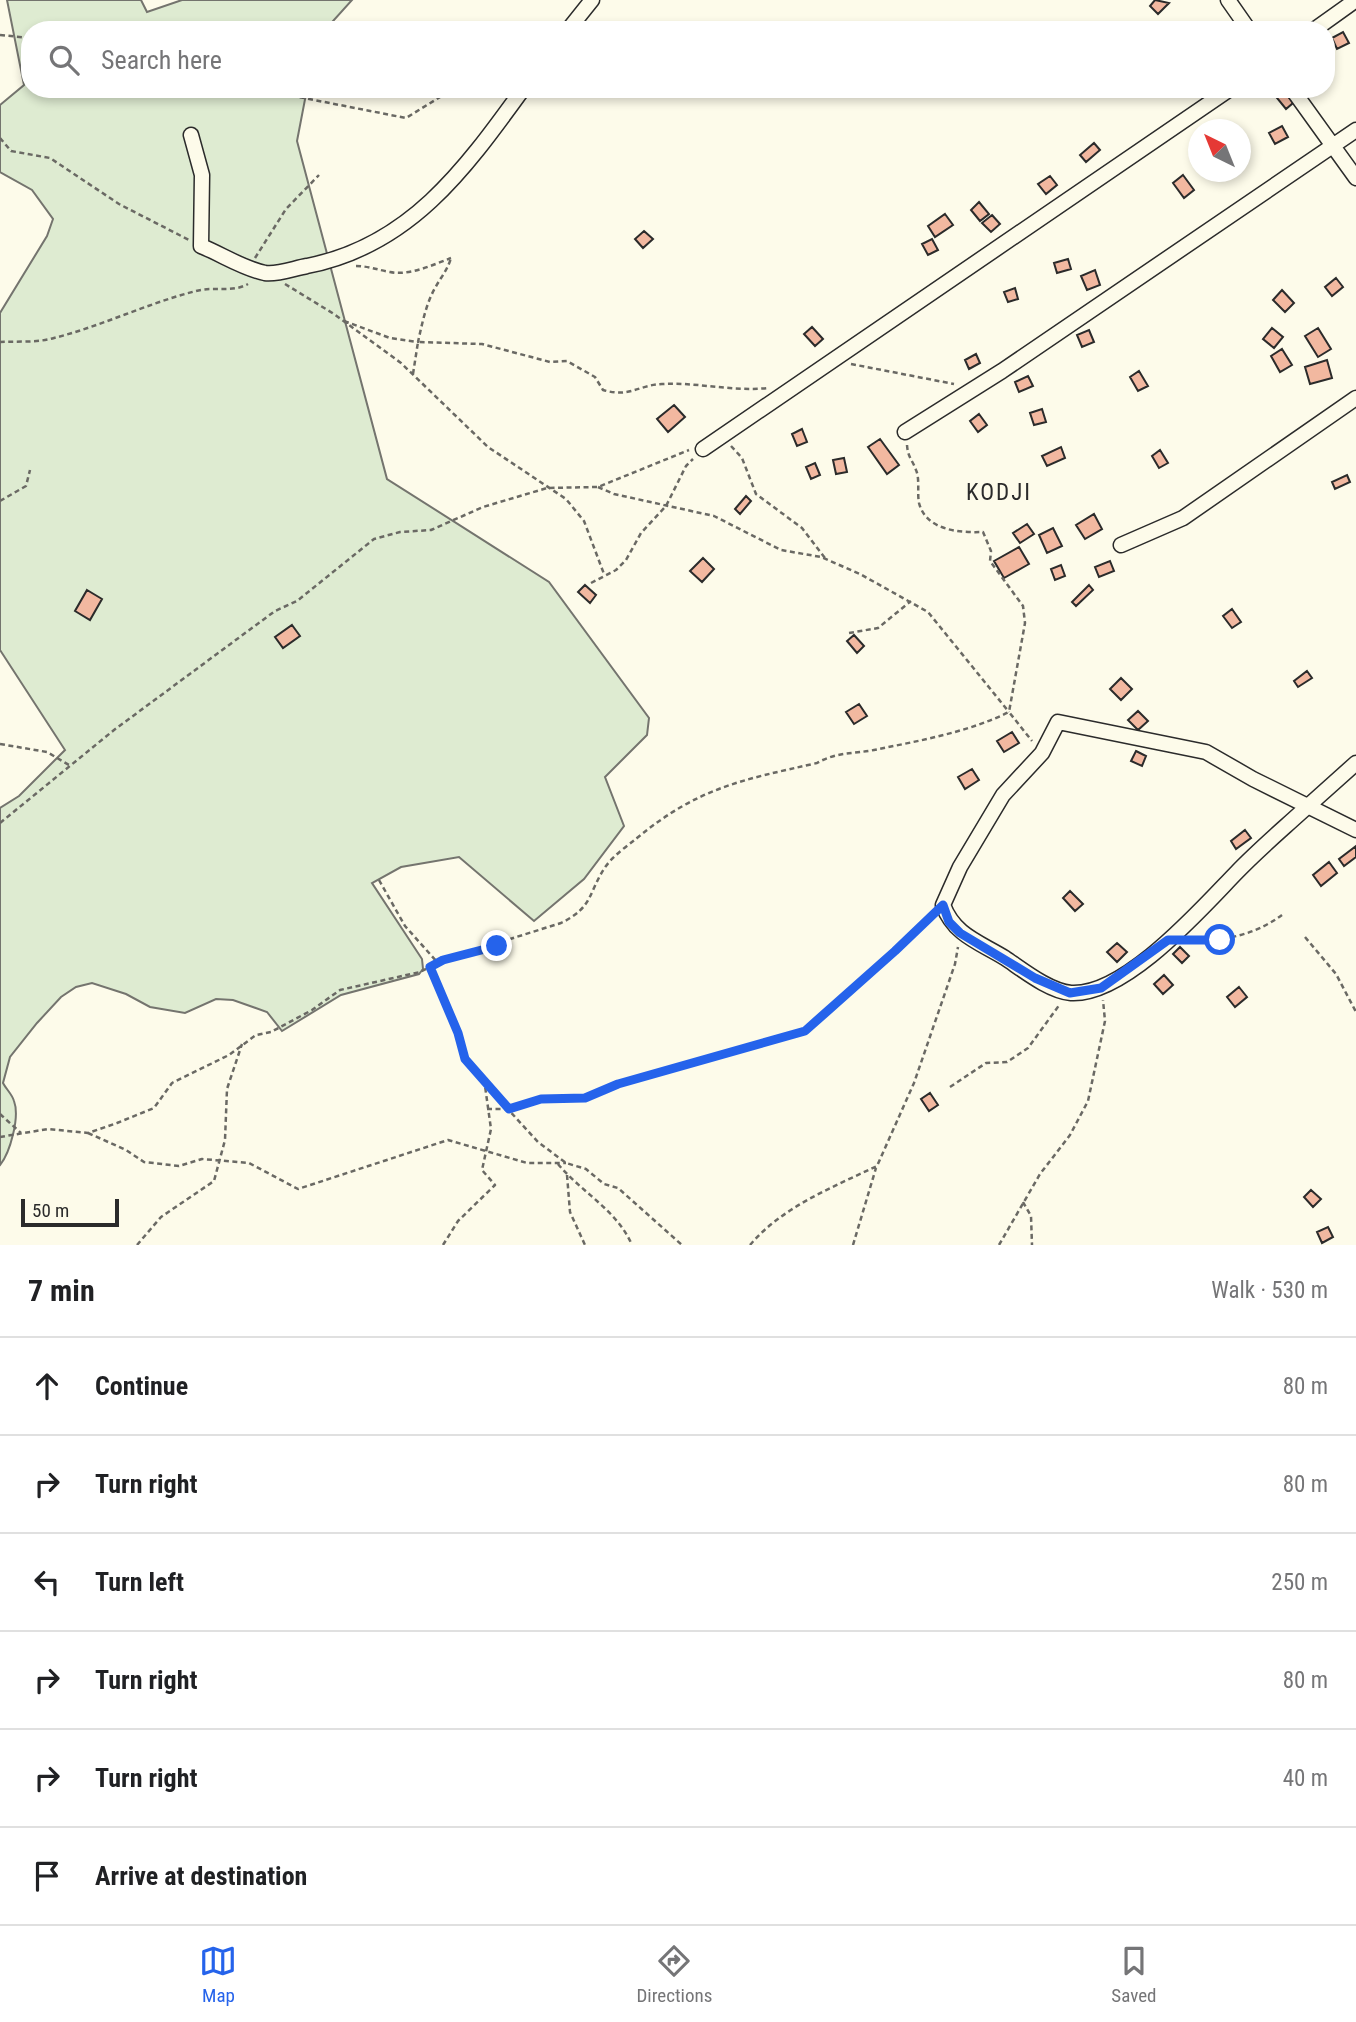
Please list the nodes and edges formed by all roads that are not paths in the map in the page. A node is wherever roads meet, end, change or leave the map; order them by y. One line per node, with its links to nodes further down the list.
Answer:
1 (592, 0): 4 (street)
2 (1228, 0): 5 (street)
3 (1356, 0): 6 (street)
4 (575, 21)
5 (1243, 21)
6 (1327, 21)
7 (516, 98): 11 (street)
8 (1217, 98): 16 (street)
9 (1298, 98): 12 (street)
10 (1356, 130): 12 (street)
11 (191, 135)
12 (1332, 145): 13 (street); 15 (street)
13 (1356, 178)
14 (1356, 398): 17 (street)
15 (905, 432)
16 (703, 449)
17 (1121, 545)
18 (1356, 762): 19 (street)
19 (1308, 805): 19 (street); 20 (street)
20 (1356, 830)

